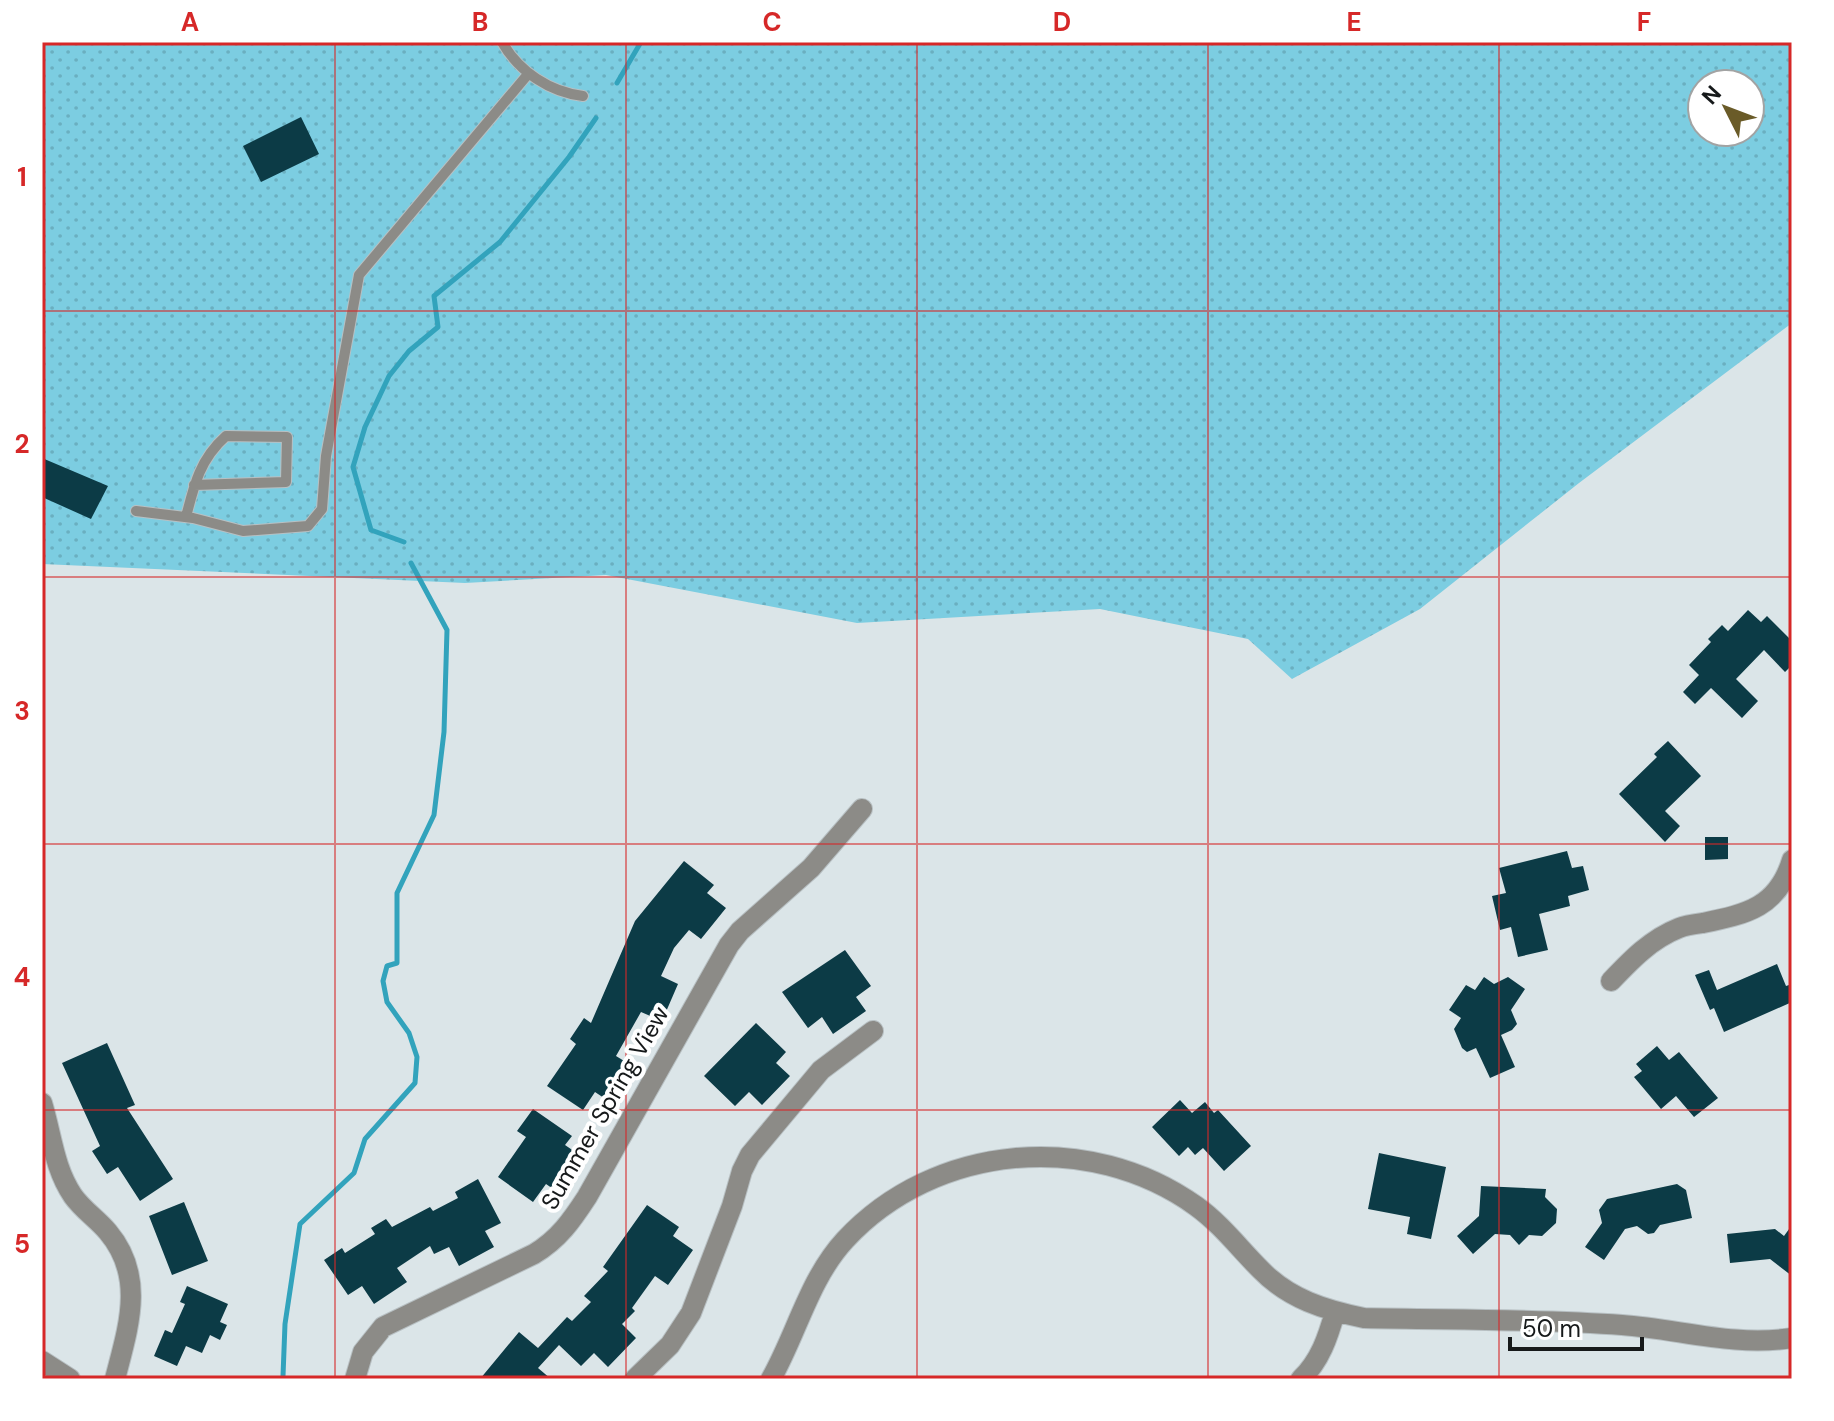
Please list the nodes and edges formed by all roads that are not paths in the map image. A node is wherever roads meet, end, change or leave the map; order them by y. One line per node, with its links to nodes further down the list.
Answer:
1 (502, 42): 2 (lane)
2 (529, 73): 3 (lane); 6 (lane)
3 (583, 96)
4 (194, 485): 4 (lane); 6 (lane)
5 (136, 511): 6 (lane)
6 (186, 517)
7 (862, 809): 17 (street, Summer Spring View)
8 (1789, 870): 9 (street)
9 (1611, 981)
10 (873, 1031): 18 (street)
11 (42, 1103): 16 (street)
12 (1335, 1312): 13 (street); 19 (street); 20 (street)
13 (1792, 1338)
14 (42, 1361): 15 (street)
15 (70, 1379)
16 (115, 1379)
17 (355, 1379)
18 (635, 1379)
19 (771, 1379)
20 (1301, 1379)

